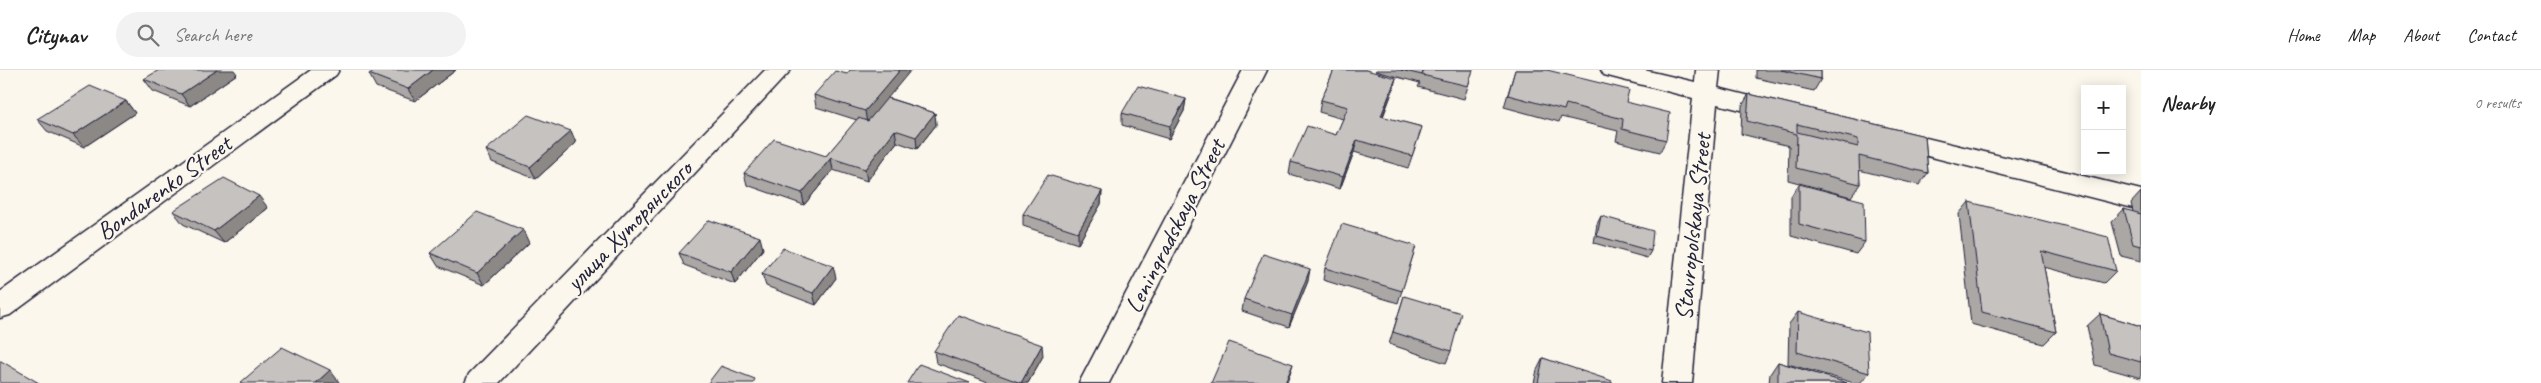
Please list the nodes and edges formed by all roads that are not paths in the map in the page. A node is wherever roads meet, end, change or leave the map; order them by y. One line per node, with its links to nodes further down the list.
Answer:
1 (327, 70): 9 (street, Bondarenko Street)
2 (779, 70): 10 (street, улица Хуторянского)
3 (1255, 70): 11 (street, Leningradskaya Street)
4 (1613, 70): 5 (street)
5 (1707, 82): 6 (street); 12 (street, Stavropolskaya Street)
6 (1802, 117)
7 (1870, 133): 8 (street)
8 (2141, 200)
9 (0, 307)
10 (480, 383)
11 (1094, 383)
12 (1677, 383)

